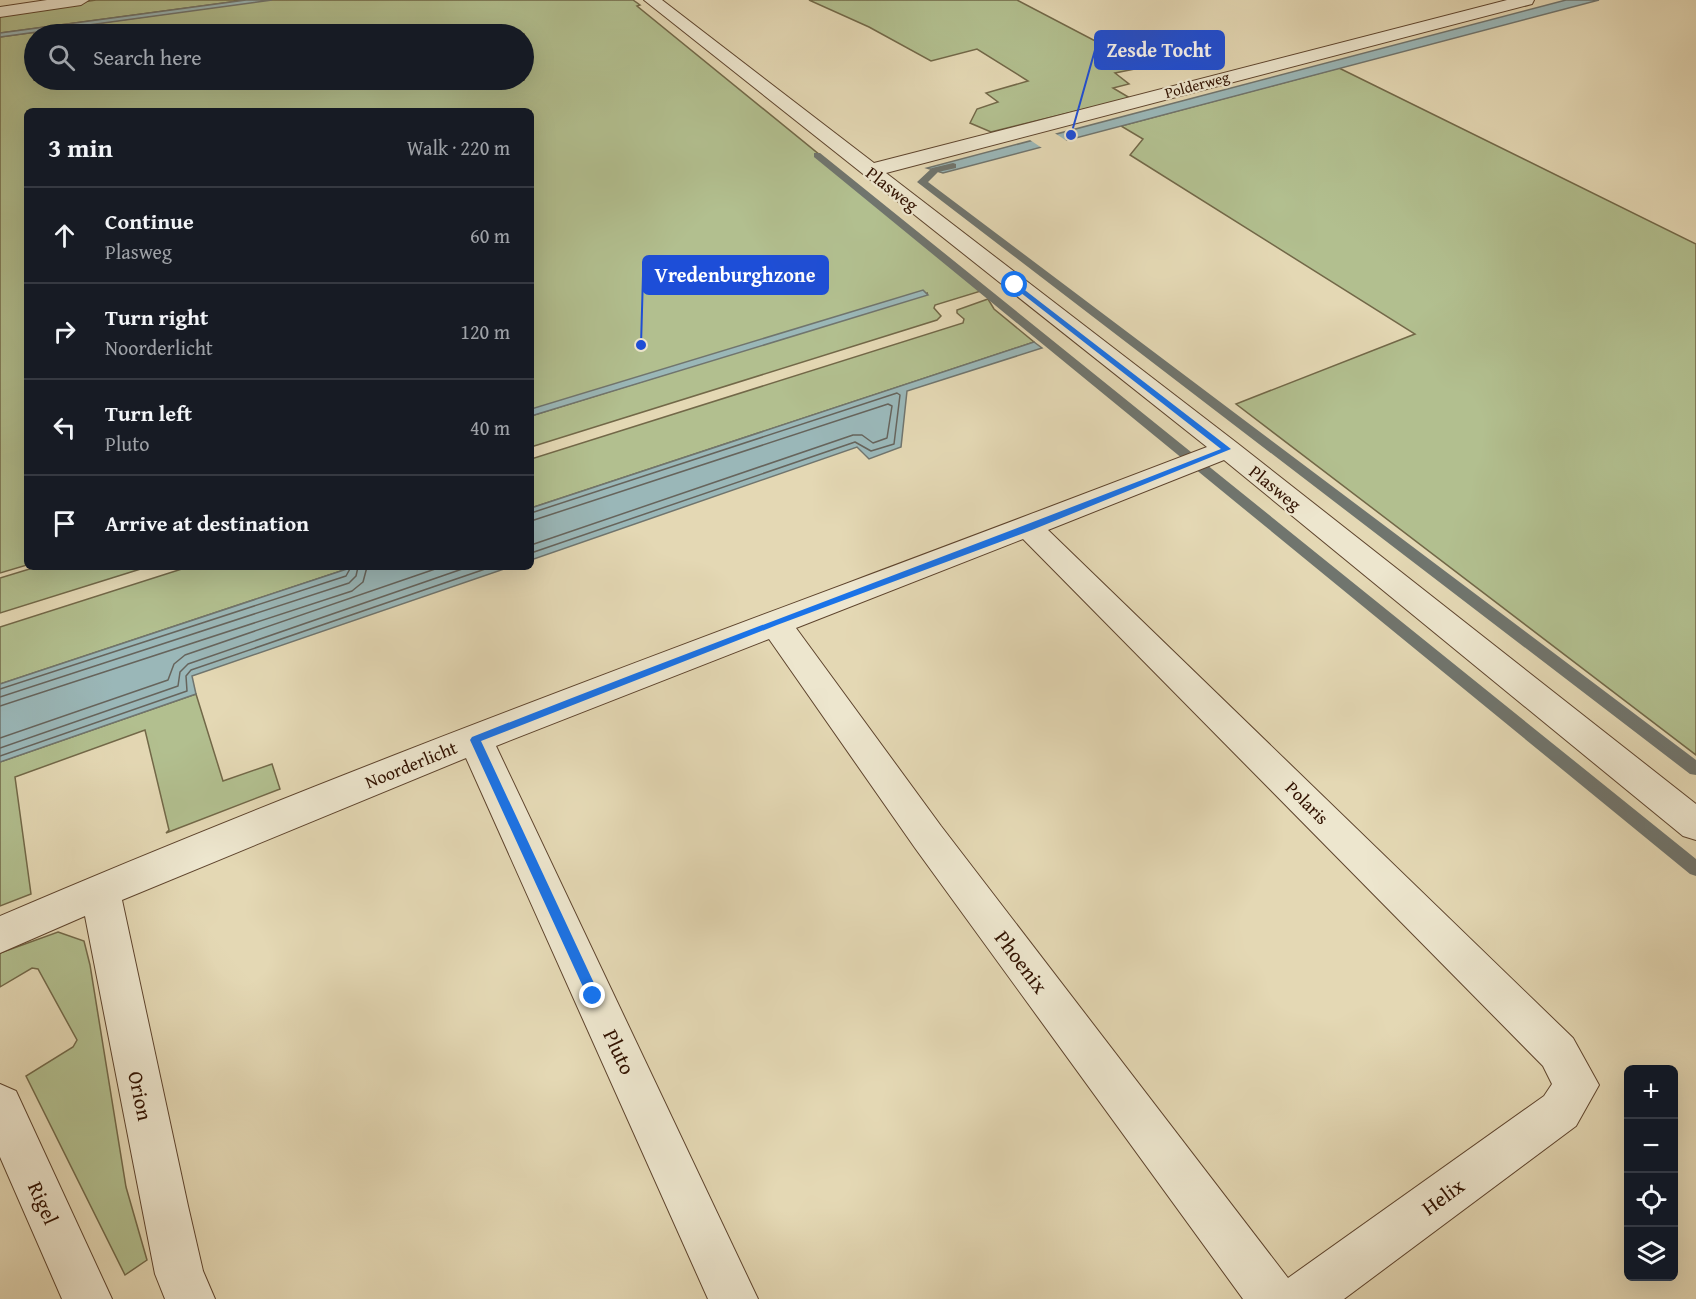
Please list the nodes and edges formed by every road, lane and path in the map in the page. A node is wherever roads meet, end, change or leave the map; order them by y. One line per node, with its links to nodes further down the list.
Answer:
1 (18, 0): 5 (street)
2 (81, 0): 6 (street)
3 (652, 0): 7 (street, Plasweg)
4 (1526, 0): 7 (street, Polderweg)
5 (0, 3)
6 (0, 12)
7 (869, 171): 8 (street, Plasweg)
8 (1227, 449): 9 (street, Noorderlicht); 12 (street, Plasweg)
9 (1029, 528): 10 (street, Noorderlicht); 15 (street, Polaris)
10 (774, 622): 11 (street, Noorderlicht); 20 (street, Phoenix)
11 (475, 740): 13 (street, Noorderlicht); 19 (street, Pluto)
12 (1696, 825)
13 (100, 890): 14 (street); 18 (street, Orion)
14 (0, 936)
15 (1576, 1085): 21 (street, Helix)
16 (0, 1106): 17 (street, Rigel)
17 (87, 1299)
18 (190, 1299)
19 (733, 1299)
20 (1273, 1299)
21 (1299, 1299)

